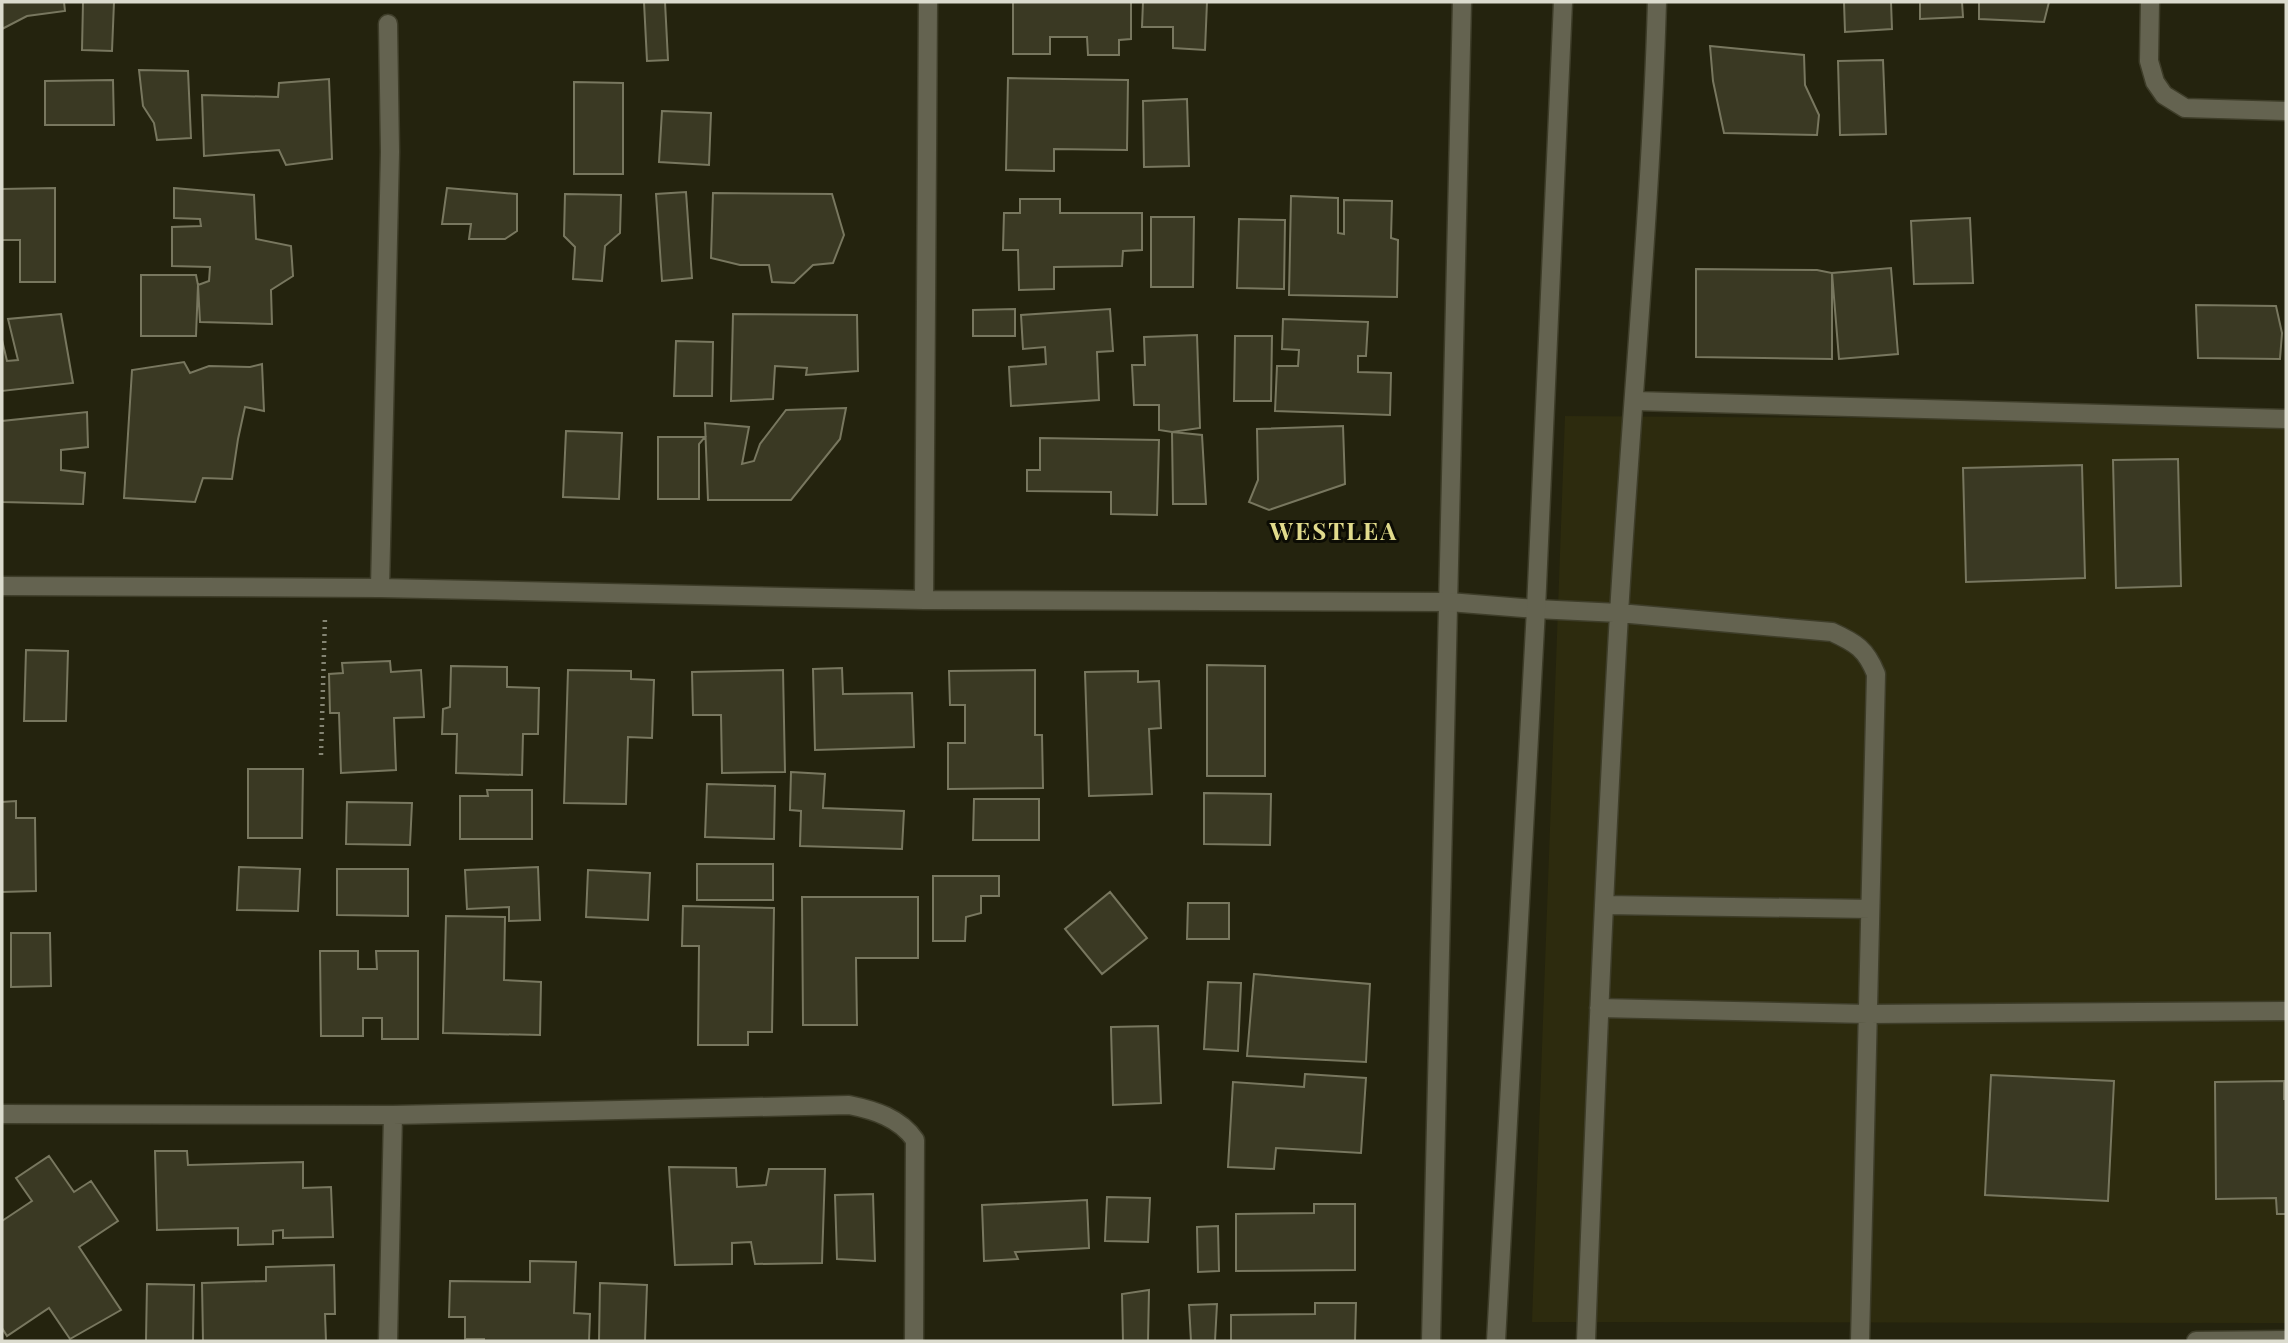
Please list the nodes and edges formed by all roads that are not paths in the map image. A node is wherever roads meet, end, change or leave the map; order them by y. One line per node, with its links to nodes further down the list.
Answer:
1 (928, 2): 12 (street)
2 (1462, 2): 13 (street)
3 (1563, 2): 14 (street)
4 (1657, 2): 8 (street)
5 (2150, 2): 7 (street)
6 (388, 24): 11 (street)
7 (2286, 111)
8 (1635, 401): 9 (street); 15 (street)
9 (2286, 419)
10 (2, 586): 11 (street)
11 (380, 588): 12 (street)
12 (924, 600): 13 (street)
13 (1449, 602): 14 (street); 26 (street)
14 (1536, 609): 15 (street); 27 (street)
15 (1619, 613): 16 (street); 17 (street)
16 (1605, 905): 17 (street); 18 (street)
17 (1870, 909): 20 (street)
18 (1599, 1008): 20 (street); 28 (street)
19 (2286, 1011): 20 (street)
20 (1868, 1014): 29 (street)
21 (2, 1114): 22 (street)
22 (393, 1115): 24 (street); 25 (street)
23 (2286, 1340): 30 (street)
24 (388, 1341)
25 (914, 1341)
26 (1431, 1341)
27 (1496, 1341)
28 (1586, 1341)
29 (1860, 1341)
30 (2196, 1341)

